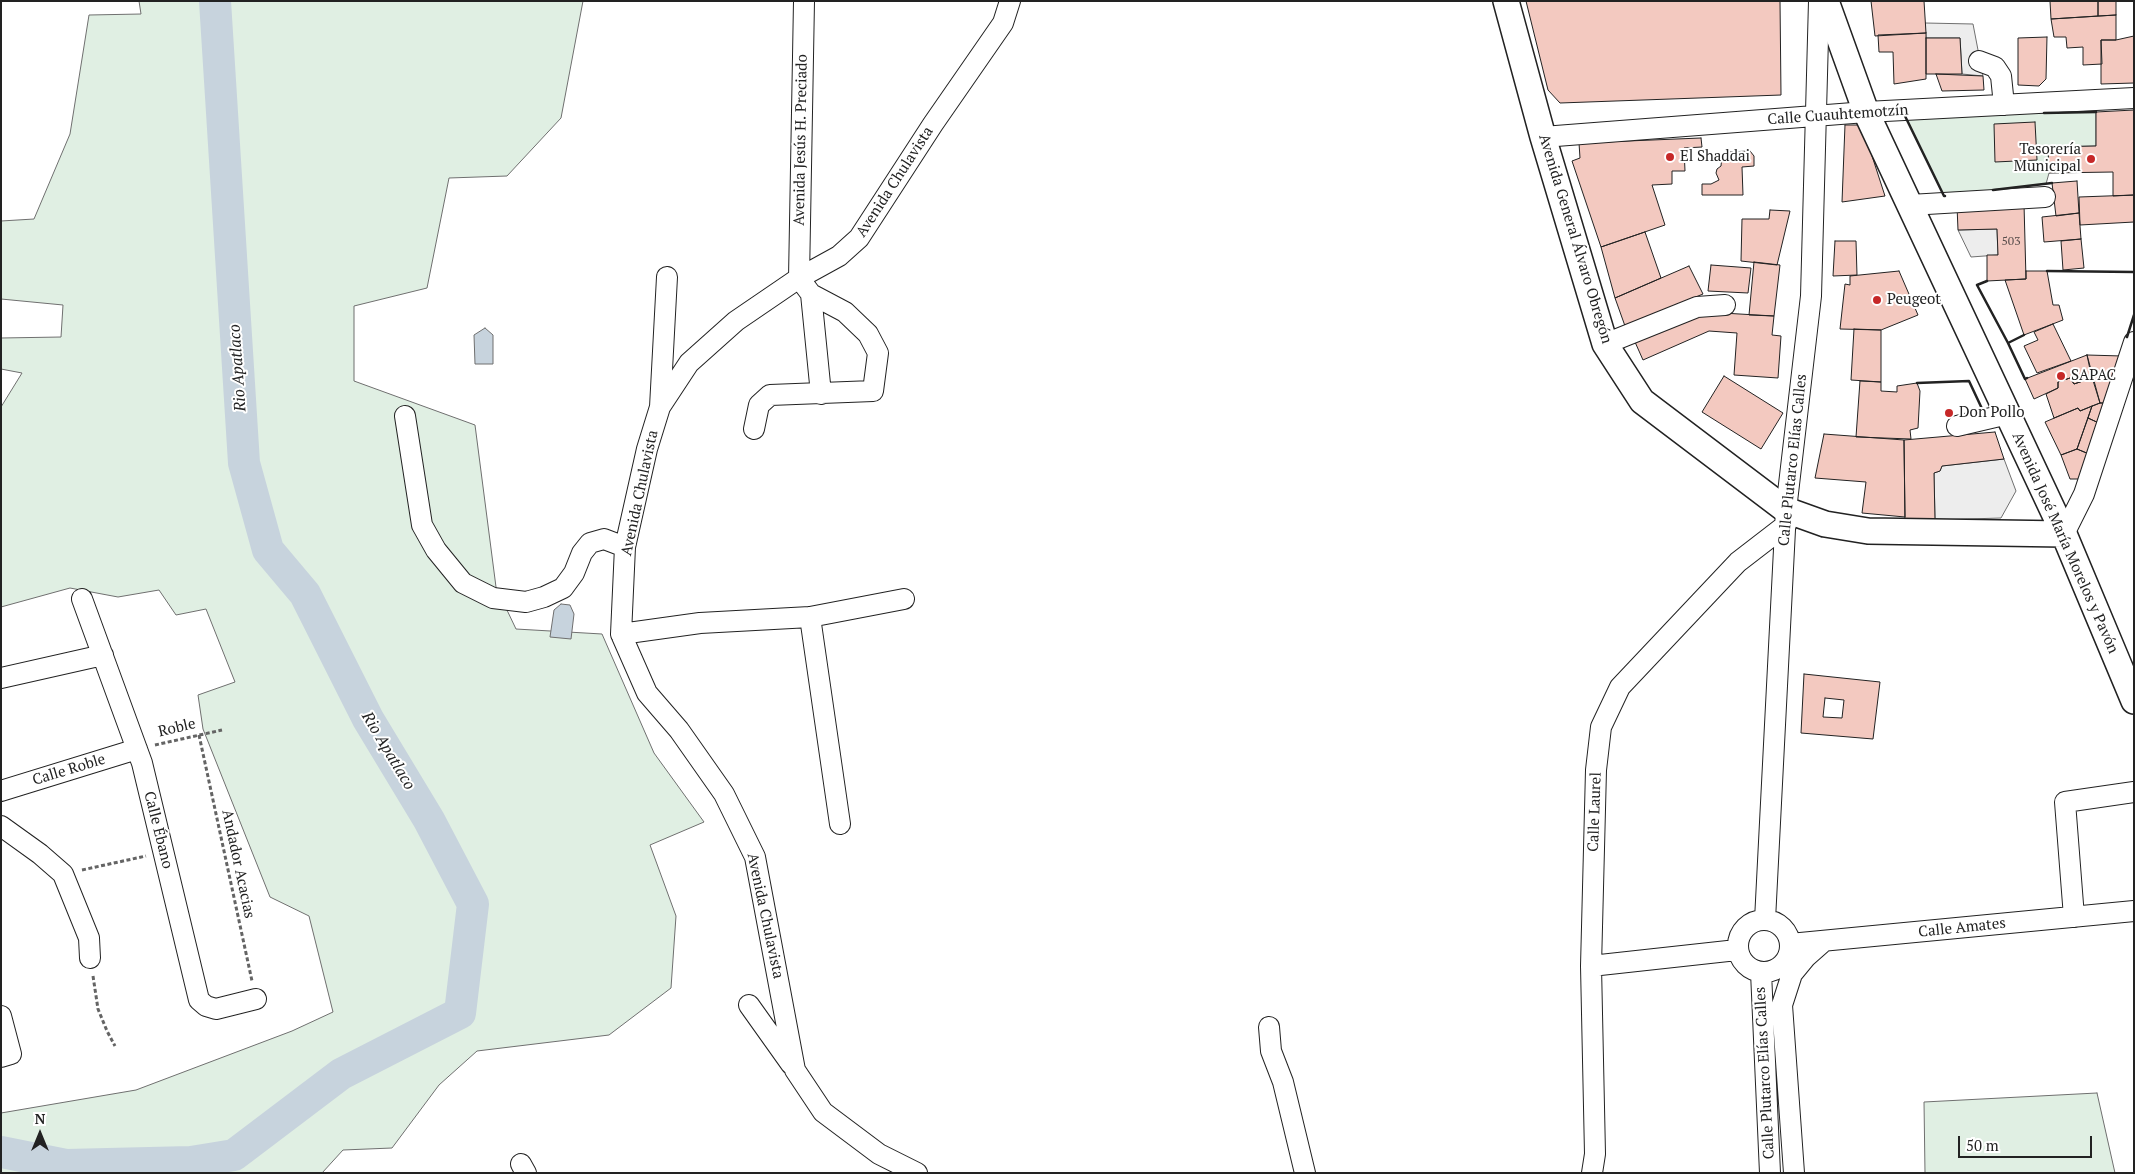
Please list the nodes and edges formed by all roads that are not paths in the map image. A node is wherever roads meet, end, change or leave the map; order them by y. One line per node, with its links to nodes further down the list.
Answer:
1 (804, 1): 15 (street, Avenida Jesús H. Preciado)
2 (1010, 1): 15 (street, Avenida Chulavista)
3 (1506, 1): 11 (main road, Avenida General Álvaro Obregón)
4 (1819, 1): 10 (street, Calle Plutarco Elías Calles)
5 (1826, 1): 9 (main road, Avenida José María Morelos y Pavón)
6 (1979, 61): 8 (street)
7 (2134, 98): 8 (street, Calle Cuauhtemotzín)
8 (2004, 105): 9 (street, Calle Cuauhtemotzín)
9 (1866, 112): 10 (street, Calle Cuauhtemotzín); 13 (main road, Avenida José María Morelos y Pavón)
10 (1815, 116): 11 (street, Calle Cuauhtemotzín); 27 (street, Calle Plutarco Elías Calles)
11 (1543, 137): 19 (main road, Avenida General Álvaro Obregón)
12 (2045, 197): 13 (street)
13 (1910, 205): 23 (main road, Avenida José María Morelos y Pavón)
14 (666, 277): 22 (street)
15 (799, 278): 16 (street); 22 (street, Avenida Chulavista)
16 (811, 294): 21 (street); 21 (street)
17 (1725, 305): 19 (street)
18 (2134, 342): 20 (street)
19 (1605, 344): 27 (main road, Avenida General Álvaro Obregón)
20 (2127, 388): 28 (street)
21 (821, 394): 26 (street)
22 (660, 407): 29 (street, Avenida Chulavista)
23 (2008, 414): 25 (street); 28 (main road, Avenida José María Morelos y Pavón)
24 (405, 416): 29 (street)
25 (1957, 426)
26 (754, 428)
27 (1786, 518): 28 (main road, Avenida General Álvaro Obregón); 44 (street, Calle Plutarco Elías Calles); 49 (street, Calle Laurel)
28 (2064, 534): 36 (main road, Avenida José María Morelos y Pavón)
29 (625, 547): 33 (street, Avenida Chulavista)
30 (82, 599): 34 (street, Calle Ébano)
31 (904, 599): 32 (street)
32 (810, 618): 33 (street); 40 (street)
33 (621, 634): 56 (street, Avenida Chulavista)
34 (103, 655): 35 (street); 37 (street, Calle Ébano)
35 (1, 678)
36 (2134, 702)
37 (137, 748): 38 (street, Calle Roble); 51 (street, Calle Ébano)
38 (1, 791)
39 (2134, 792): 43 (street)
40 (840, 824)
41 (1, 826): 48 (street)
42 (2134, 911): 43 (street, Calle Amates)
43 (2074, 917): 45 (street, Calle Amates)
44 (1765, 920): 46 (street); 47 (street)
45 (1823, 942): 46 (street, Calle Amates); 61 (street, Calle Plutarco Elías Calles)
46 (1790, 944): 50 (street)
47 (1737, 950): 49 (street); 50 (street)
48 (90, 958)
49 (1591, 966): 59 (street, Calle Laurel)
50 (1761, 972): 60 (street, Calle Plutarco Elías Calles)
51 (256, 998)
52 (749, 1005): 56 (street)
53 (1, 1016): 55 (street)
54 (1269, 1027): 58 (street)
55 (1, 1057)
56 (795, 1070): 57 (street, Avenida Chulavista)
57 (917, 1173)
58 (1304, 1173)
59 (1592, 1173)
60 (1770, 1173)
61 (1794, 1173)

